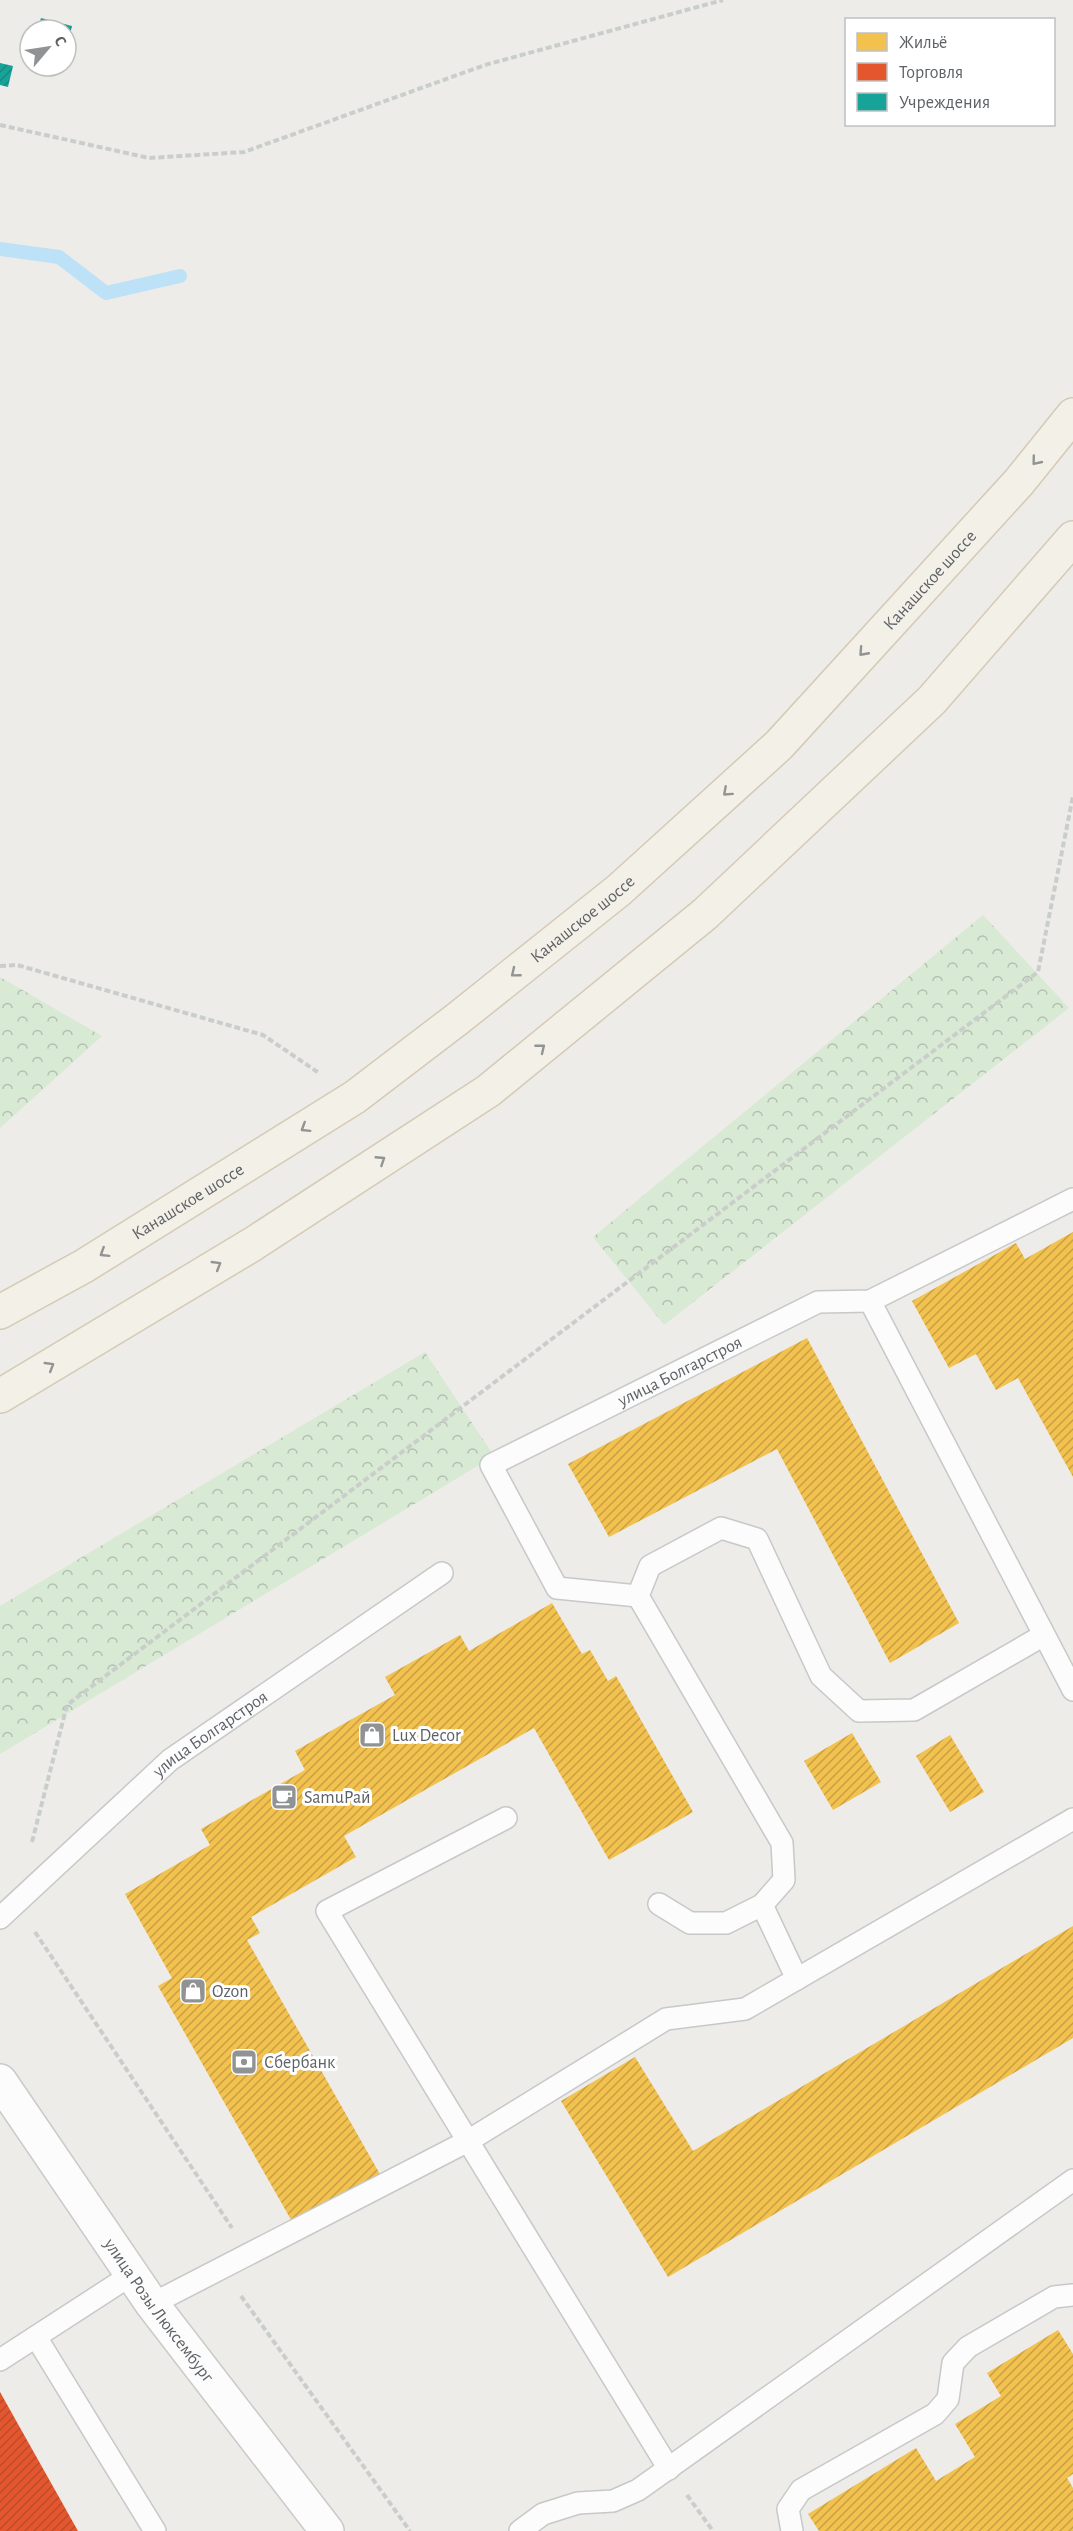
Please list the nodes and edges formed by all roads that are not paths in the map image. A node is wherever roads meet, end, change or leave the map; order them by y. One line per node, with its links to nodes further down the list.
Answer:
1 (1073, 415): 5 (main road, Канашское шоссе, one-way to 5)
2 (1073, 538): 6 (main road, one-way to 2)
3 (1073, 1199): 4 (lane, улица Болгарстроя)
4 (870, 1301): 8 (lane, улица Болгарстроя); 9 (lane)
5 (0, 1312)
6 (0, 1396)
7 (442, 1573): 15 (lane, улица Болгарстроя)
8 (638, 1596): 9 (lane); 14 (lane)
9 (1044, 1635): 10 (lane)
10 (1073, 1690)
11 (506, 1818): 18 (lane)
12 (1073, 1819): 16 (lane)
13 (658, 1904): 14 (lane)
14 (762, 1905): 16 (lane)
15 (8, 1911)
16 (797, 1979): 18 (lane)
17 (0, 2081): 20 (street, улица Розы Люксембург)
18 (468, 2141): 22 (lane); 25 (lane)
19 (1073, 2180): 25 (lane)
20 (131, 2275): 22 (street, улица Розы Люксембург); 23 (lane)
21 (1073, 2295): 29 (lane)
22 (152, 2304): 27 (street, улица Розы Люксембург)
23 (36, 2337): 24 (lane); 26 (lane)
24 (0, 2360)
25 (669, 2469): 28 (lane)
26 (155, 2531)
27 (327, 2531)
28 (520, 2531)
29 (792, 2531)

